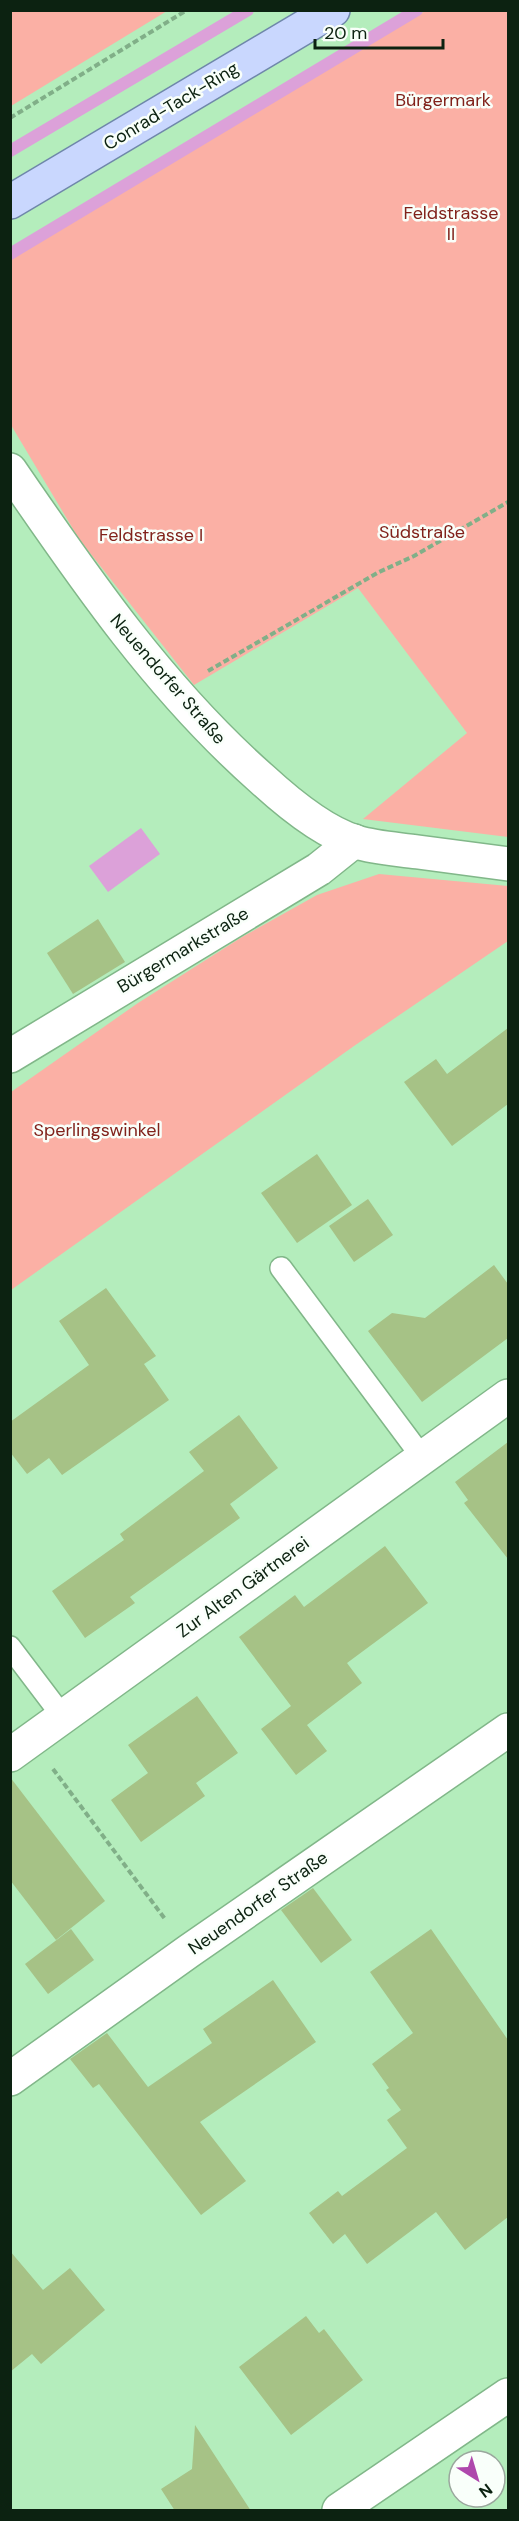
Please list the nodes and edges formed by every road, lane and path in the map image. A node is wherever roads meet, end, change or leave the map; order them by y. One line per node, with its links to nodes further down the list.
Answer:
1 (187, 10): 3 (path)
2 (333, 10): 4 (main road, Conrad-Tack-Ring)
3 (10, 118)
4 (10, 202)
5 (10, 470): 7 (street, Neuendorfer Straße)
6 (508, 502): 7 (path)
7 (174, 692): 8 (street, Neuendorfer Straße)
8 (354, 841): 9 (street, Neuendorfer Straße); 10 (street, Bürgermarkstraße)
9 (508, 864)
10 (10, 1056)
11 (281, 1268): 13 (lane)
12 (508, 1396): 13 (street, Zur Alten Gärtnerei)
13 (422, 1457): 15 (street, Zur Alten Gärtnerei)
14 (10, 1647): 15 (lane)
15 (63, 1717): 17 (street, Zur Alten Gärtnerei)
16 (508, 1730): 18 (street, Neuendorfer Straße)
17 (21, 1747): 18 (path)
18 (189, 1950): 19 (street, Neuendorfer Straße)
19 (10, 2079)
20 (508, 2396): 21 (street)
21 (339, 2511)

